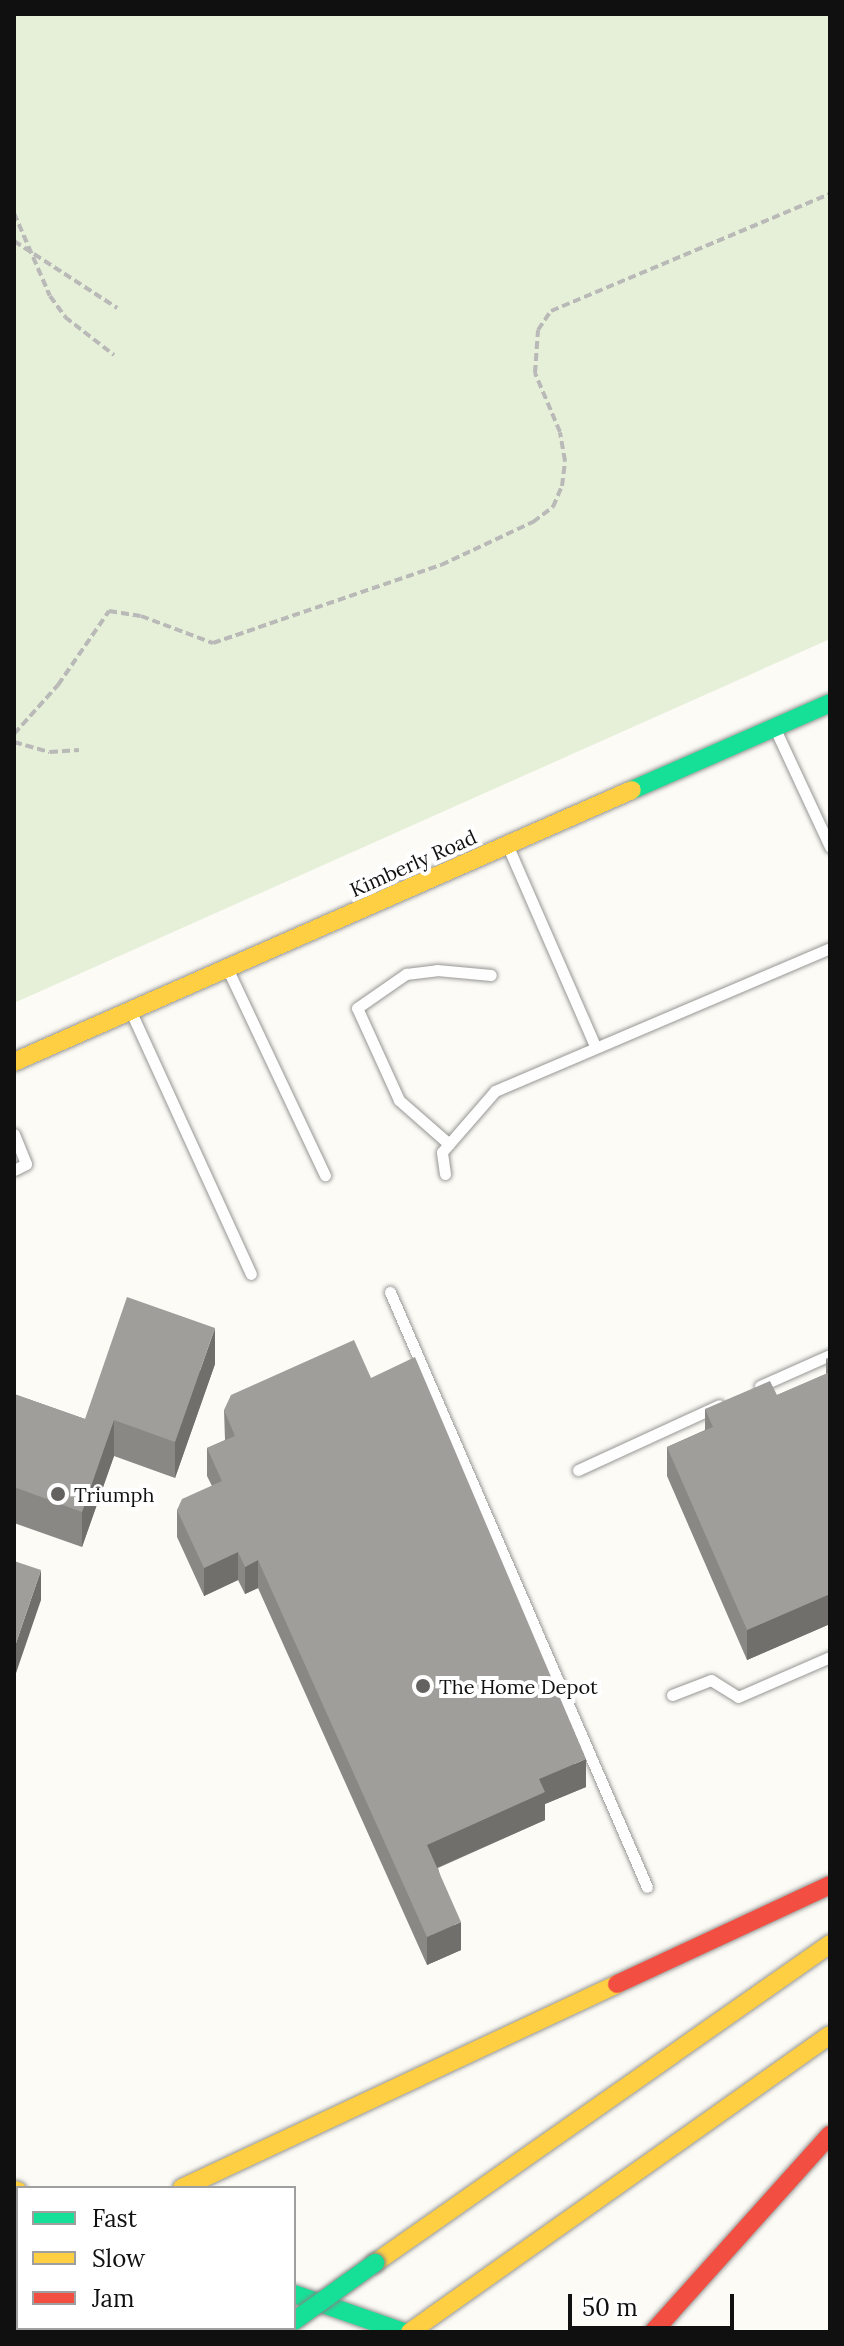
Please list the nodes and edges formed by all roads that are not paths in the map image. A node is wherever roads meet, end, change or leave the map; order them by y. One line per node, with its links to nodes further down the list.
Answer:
1 (830, 703): 2 (main road, Kimberly Road)
2 (774, 728): 3 (main road, Kimberly Road); 4 (lane)
3 (507, 845): 6 (main road, Kimberly Road); 9 (lane)
4 (830, 847)
5 (830, 948): 9 (lane)
6 (228, 969): 8 (main road, Kimberly Road); 15 (lane)
7 (491, 975): 12 (lane)
8 (131, 1011): 10 (main road, Kimberly Road); 16 (lane)
9 (595, 1046): 12 (lane)
10 (14, 1062)
11 (14, 1134): 13 (lane)
12 (449, 1144): 14 (lane)
13 (14, 1170)
14 (445, 1174)
15 (325, 1175)
16 (251, 1274)
17 (390, 1292): 25 (lane)
18 (830, 1355): 19 (lane)
19 (746, 1392)
20 (735, 1397): 21 (lane)
21 (578, 1470)
22 (830, 1657): 23 (lane)
23 (672, 1695)
24 (830, 1885): 29 (main road)
25 (647, 1887)
26 (830, 1944): 32 (main road, bridge)
27 (830, 2035): 34 (main road)
28 (830, 2135): 31 (main road)
29 (186, 2186)
30 (296, 2295): 33 (main road)
31 (679, 2303): 35 (main road); 36 (main road)
32 (296, 2320)
33 (404, 2332)
34 (410, 2332)
35 (653, 2332)
36 (671, 2332)

